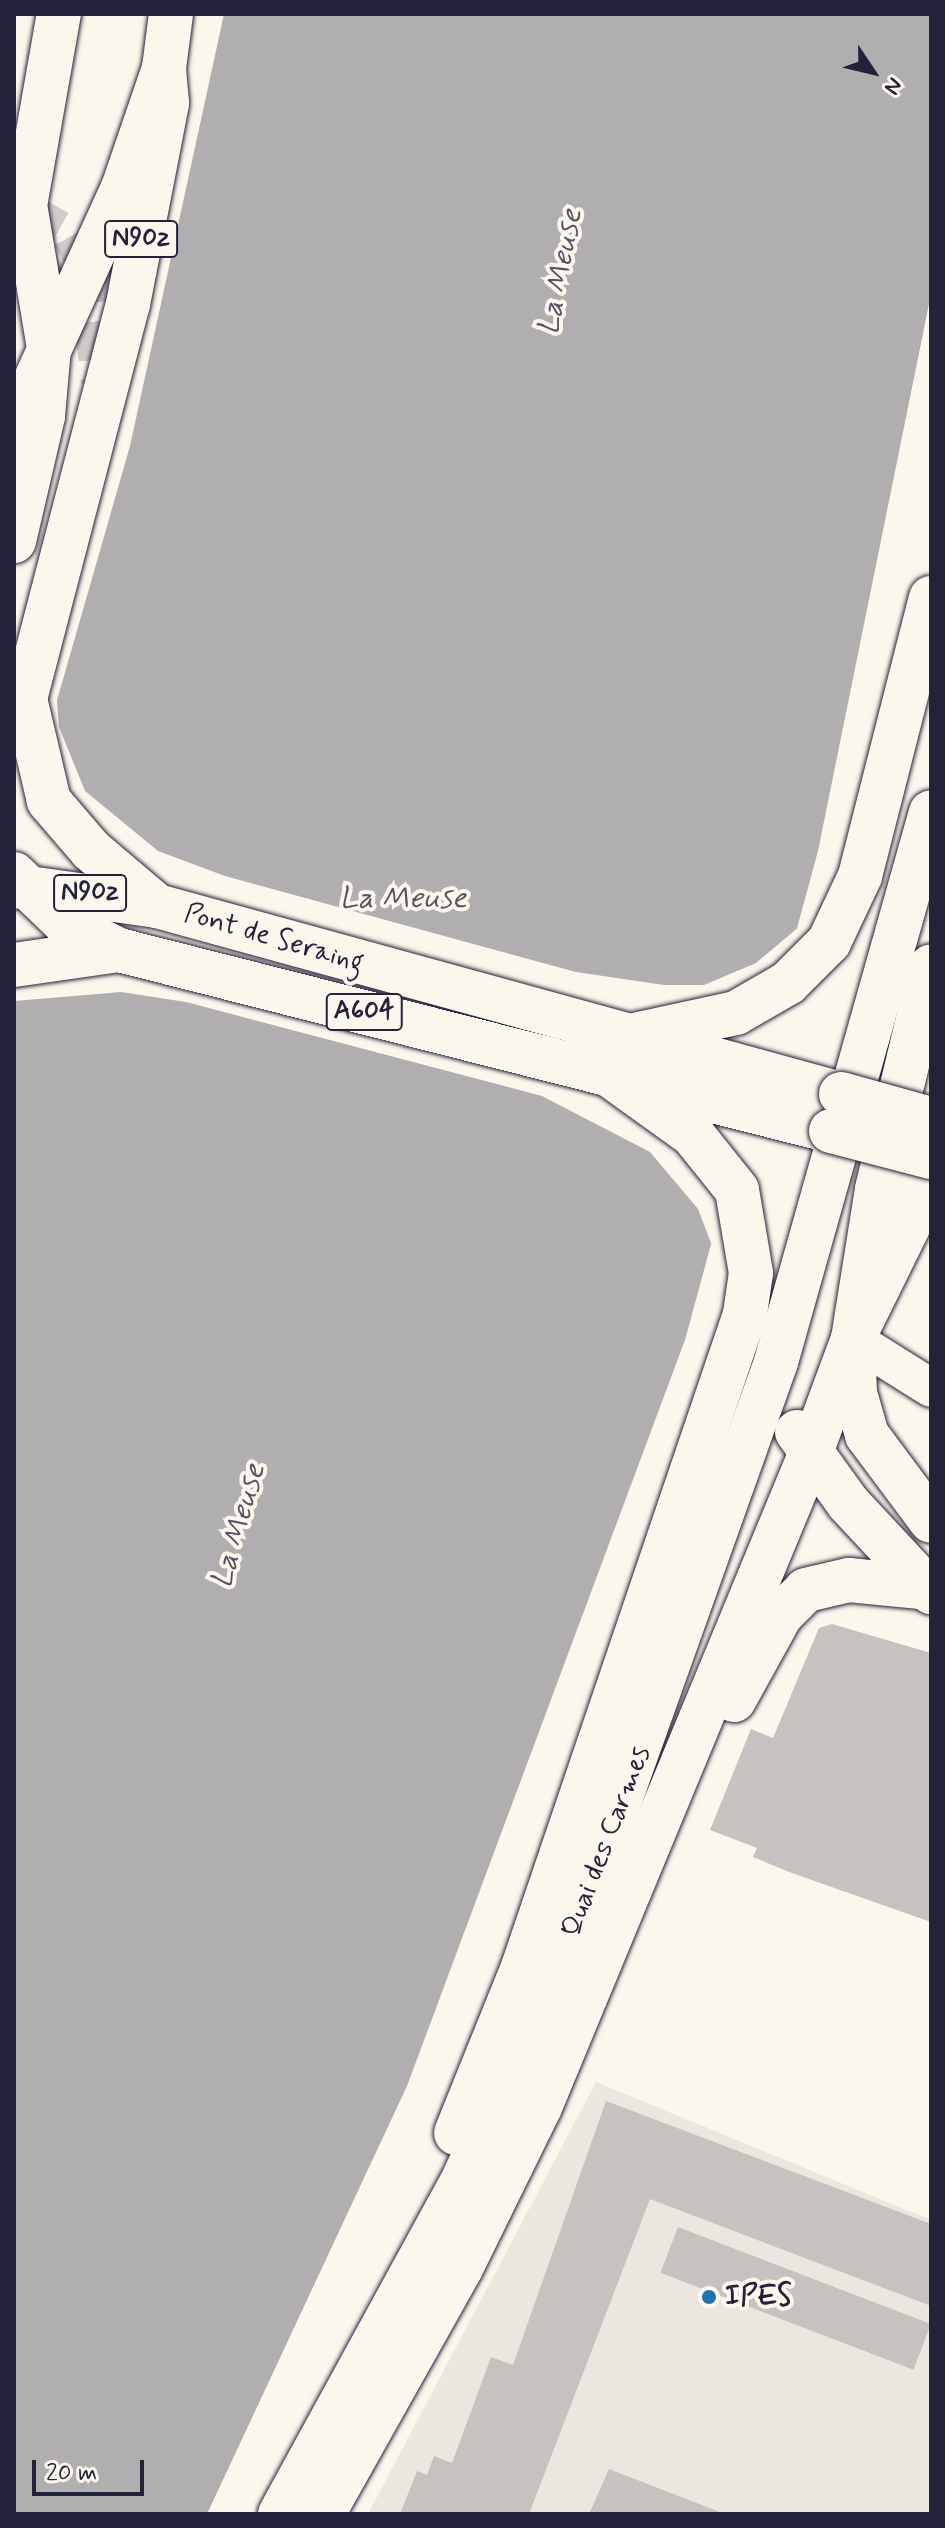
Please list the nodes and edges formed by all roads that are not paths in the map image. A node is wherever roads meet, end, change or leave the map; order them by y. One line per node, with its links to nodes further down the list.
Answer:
1 (59, 14): 4 (main road)
2 (171, 14): 3 (main road)
3 (164, 68): 6 (main road); 12 (main road, N90z)
4 (20, 209): 5 (main road); 6 (main road)
5 (14, 260)
6 (49, 348): 7 (main road); 8 (main road)
7 (14, 427)
8 (14, 541)
9 (931, 598): 17 (main road)
10 (931, 812): 18 (main road, Quai des Carmes)
11 (17, 881): 12 (main road, N90z); 13 (main road, N90z)
12 (157, 906): 17 (main road, Pont de Seraing / A604)
13 (119, 950): 14 (main road, N90z); 17 (main road, Pont de Seraing / A604)
14 (14, 965)
15 (931, 966): 16 (main road, Quai des Carmes)
16 (927, 1011): 22 (main road, Quai des Carmes)
17 (615, 1055): 18 (main road, A604); 29 (main road)
18 (838, 1119): 19 (main road, A604, bridge); 21 (main road, A604, bridge); 23 (main road, Quai des Carmes)
19 (931, 1119)
20 (931, 1146): 22 (main road)
21 (931, 1157)
22 (853, 1339): 24 (street); 25 (main road, Quai des Carmes); 26 (main road)
23 (776, 1362): 25 (main road); 29 (main road, Quai des Carmes)
24 (931, 1388)
25 (810, 1455): 27 (main road); 28 (main road, Quai des Carmes)
26 (931, 1521)
27 (926, 1589): 28 (main road)
28 (651, 1839): 31 (main road, Quai des Carmes)
29 (373, 2348): 30 (main road, Quai des Carmes)
30 (280, 2514)
31 (323, 2514)

